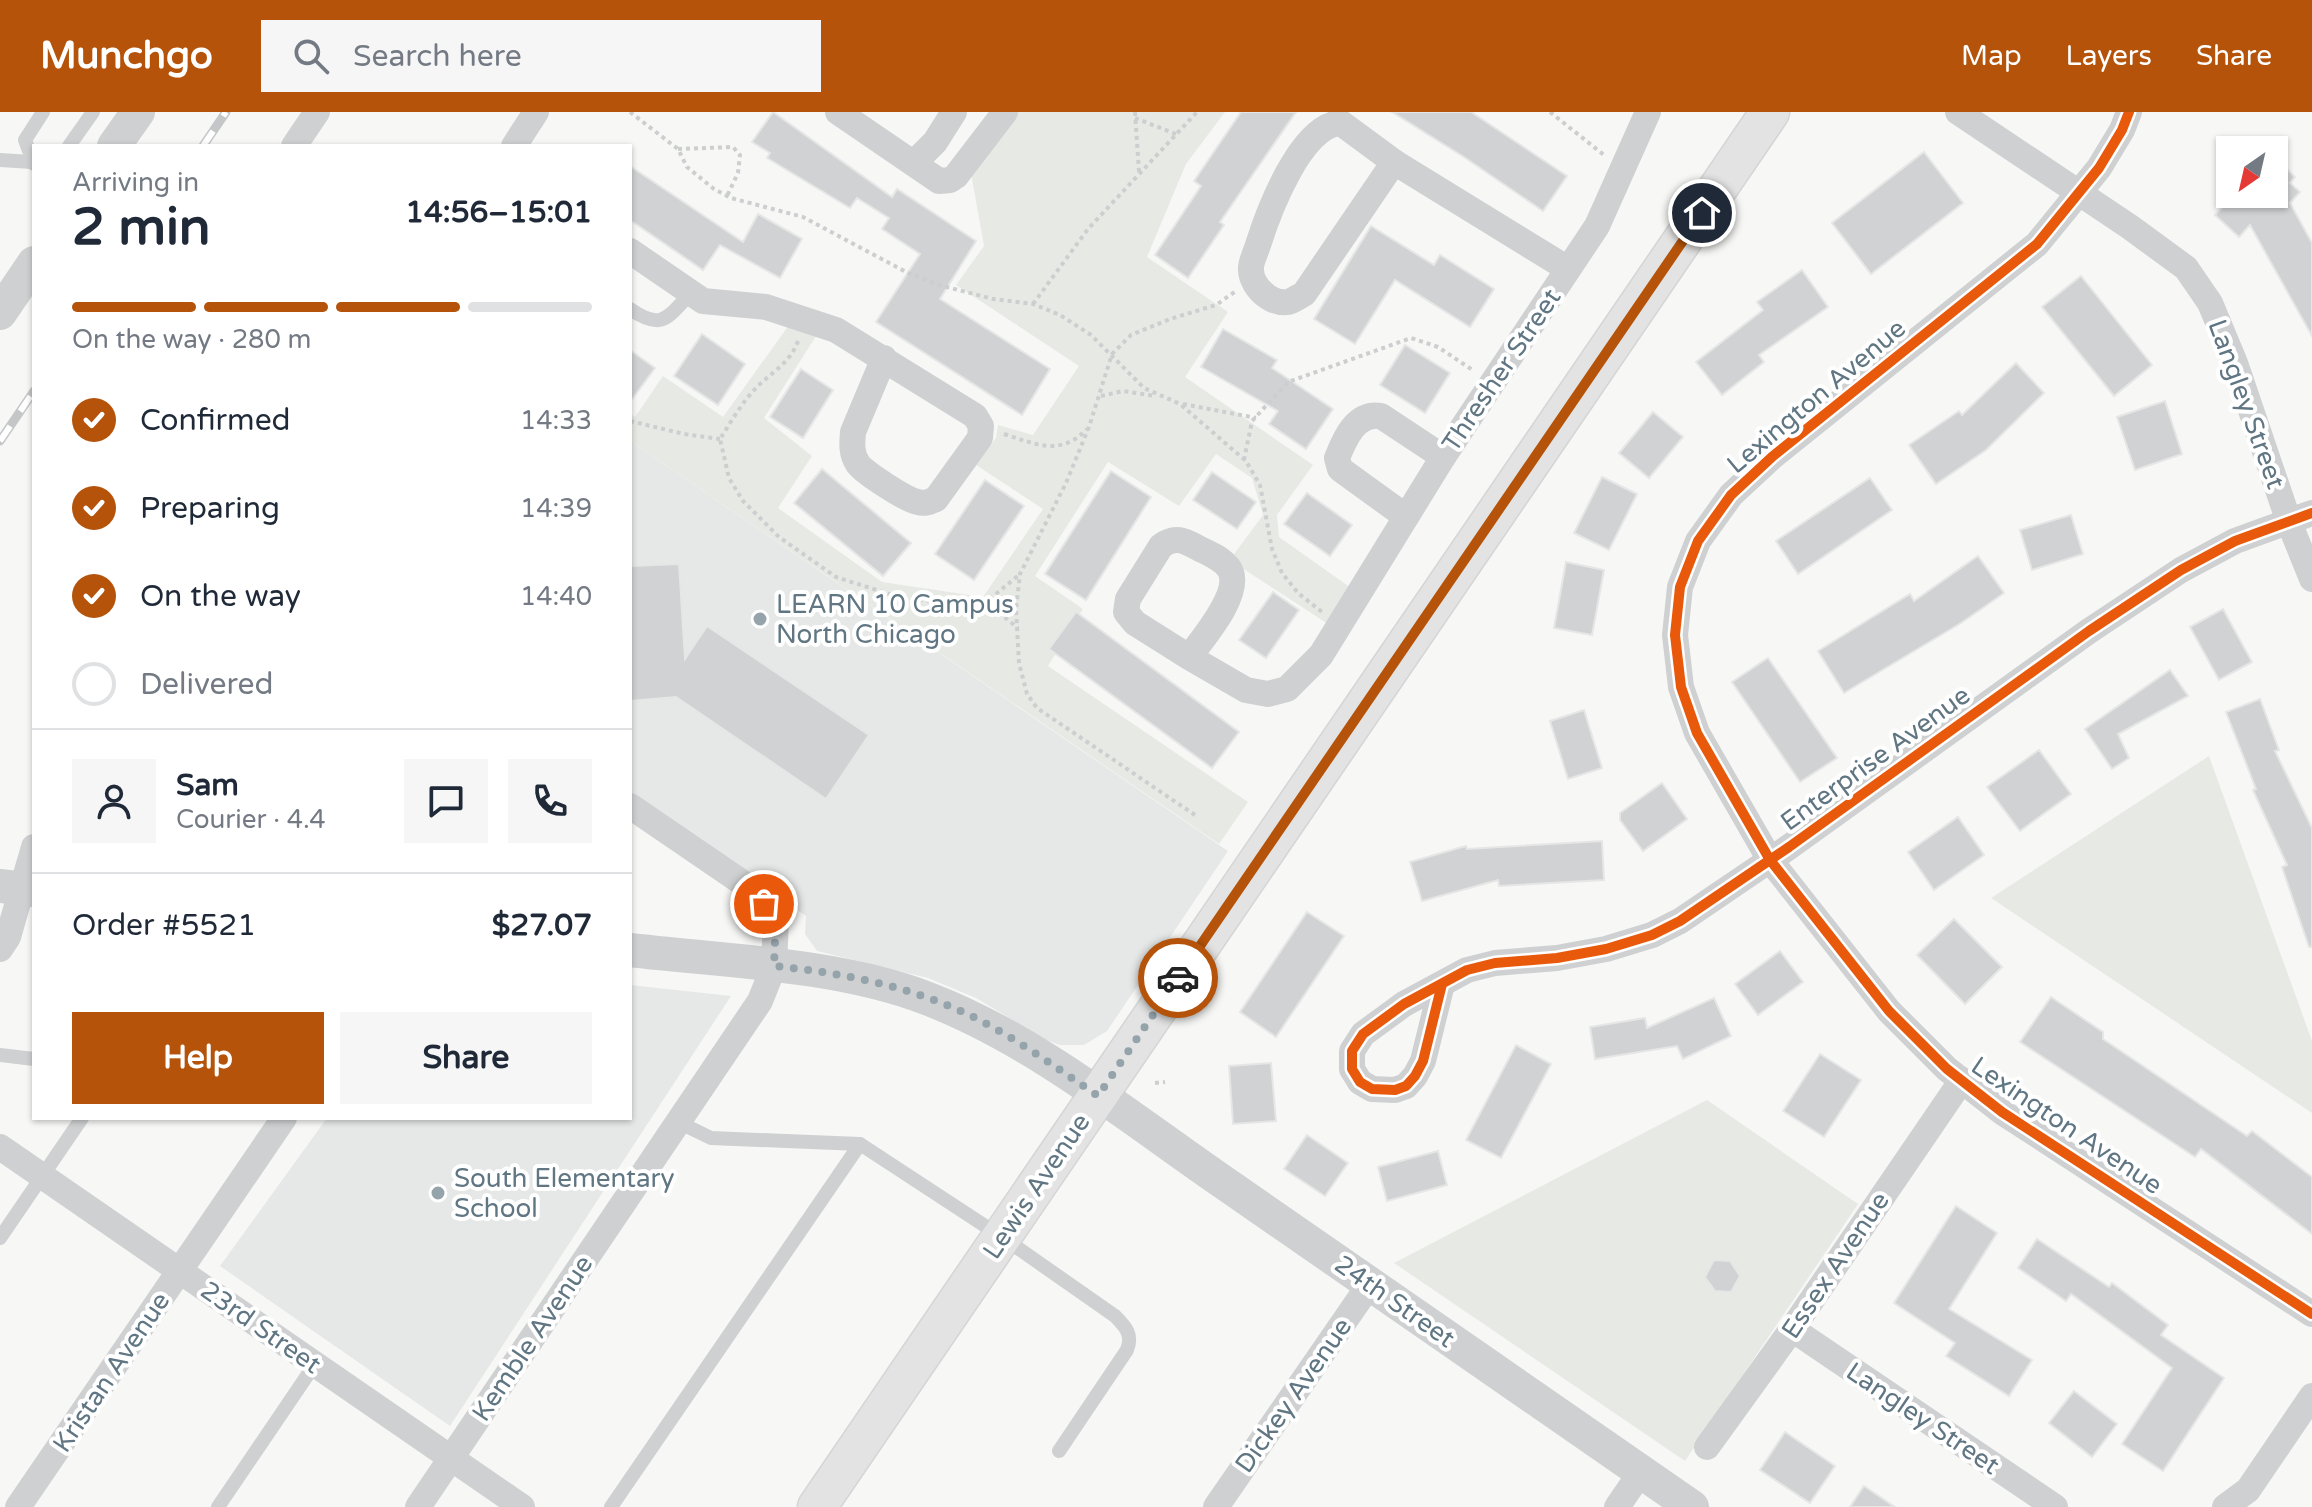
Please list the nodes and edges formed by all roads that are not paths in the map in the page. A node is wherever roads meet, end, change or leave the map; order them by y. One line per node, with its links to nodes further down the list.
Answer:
1 (43, 112): 18 (lane)
2 (93, 112): 13 (lane)
3 (138, 112): 14 (street)
4 (317, 112): 15 (street)
5 (536, 112): 16 (street)
6 (838, 112): 21 (street)
7 (954, 112): 21 (street)
8 (1005, 112): 21 (street)
9 (1648, 112): 25 (street, Thresher Street)
10 (1770, 112): 46 (main road, Lewis Avenue)
11 (1958, 112): 22 (street, Langley Street)
12 (2129, 112): 22 (street, Lexington Avenue)
13 (70, 144)
14 (115, 144)
15 (295, 144)
16 (515, 144)
17 (0, 160): 20 (lane)
18 (32, 160)
19 (1394, 162): 19 (street); 25 (street)
20 (32, 163)
21 (914, 163)
22 (2079, 193): 32 (street, Langley Street); 37 (street, Lexington Avenue)
23 (632, 252): 26 (street)
24 (32, 266): 28 (street)
25 (1568, 269): 30 (street, Thresher Street)
26 (690, 294): 27 (lane); 29 (street)
27 (632, 310)
28 (0, 313)
29 (884, 358): 29 (street)
30 (1443, 457): 31 (street, Thresher Street); 31 (street)
31 (1405, 516): 34 (street, Thresher Street)
32 (2301, 517): 33 (street, Langley Street); 37 (street, Enterprise Avenue)
33 (2312, 579)
34 (1189, 657): 34 (street)
35 (632, 807): 41 (street)
36 (32, 852): 38 (street)
37 (1770, 860): 42 (street, Enterprise Avenue); 45 (street, Lexington Avenue)
38 (18, 888): 39 (street)
39 (0, 949)
40 (632, 950): 41 (street, 24th Street)
41 (774, 966): 46 (street, 24th Street); 49 (street, Kemble Avenue)
42 (1442, 984)
43 (0, 1055): 44 (lane)
44 (32, 1059)
45 (1962, 1080): 57 (street, Lexington Avenue); 58 (street, Essex Avenue)
46 (1098, 1096): 53 (main road, Lewis Avenue); 56 (street, 24th Street)
47 (81, 1120): 52 (lane)
48 (283, 1120): 55 (street, Kristan Avenue)
49 (678, 1122): 50 (lane); 63 (street, Kemble Avenue)
50 (860, 1144): 53 (lane); 69 (lane)
51 (0, 1147): 52 (street, 23rd Street)
52 (42, 1176): 54 (lane); 55 (street, 23rd Street)
53 (1002, 1237): 62 (lane); 70 (main road, Lewis Avenue)
54 (0, 1238)
55 (180, 1271): 59 (street, 23rd Street); 65 (street, Kristan Avenue)
56 (1370, 1284): 64 (street, 24th Street); 71 (street, Dickey Avenue)
57 (2312, 1314)
58 (1792, 1329): 61 (street, Essex Avenue); 74 (street, Langley Street)
59 (315, 1364): 63 (street, 23rd Street); 66 (lane)
60 (2312, 1396): 75 (street)
61 (1707, 1447)
62 (1059, 1451)
63 (451, 1458): 67 (street, Kemble Avenue); 68 (street, 23rd Street)
64 (1641, 1472): 72 (street); 73 (street, 24th Street)
65 (18, 1507)
66 (218, 1507)
67 (418, 1507)
68 (522, 1507)
69 (611, 1507)
70 (817, 1507)
71 (1216, 1507)
72 (1617, 1507)
73 (1692, 1507)
74 (2055, 1507)
75 (2225, 1507)

